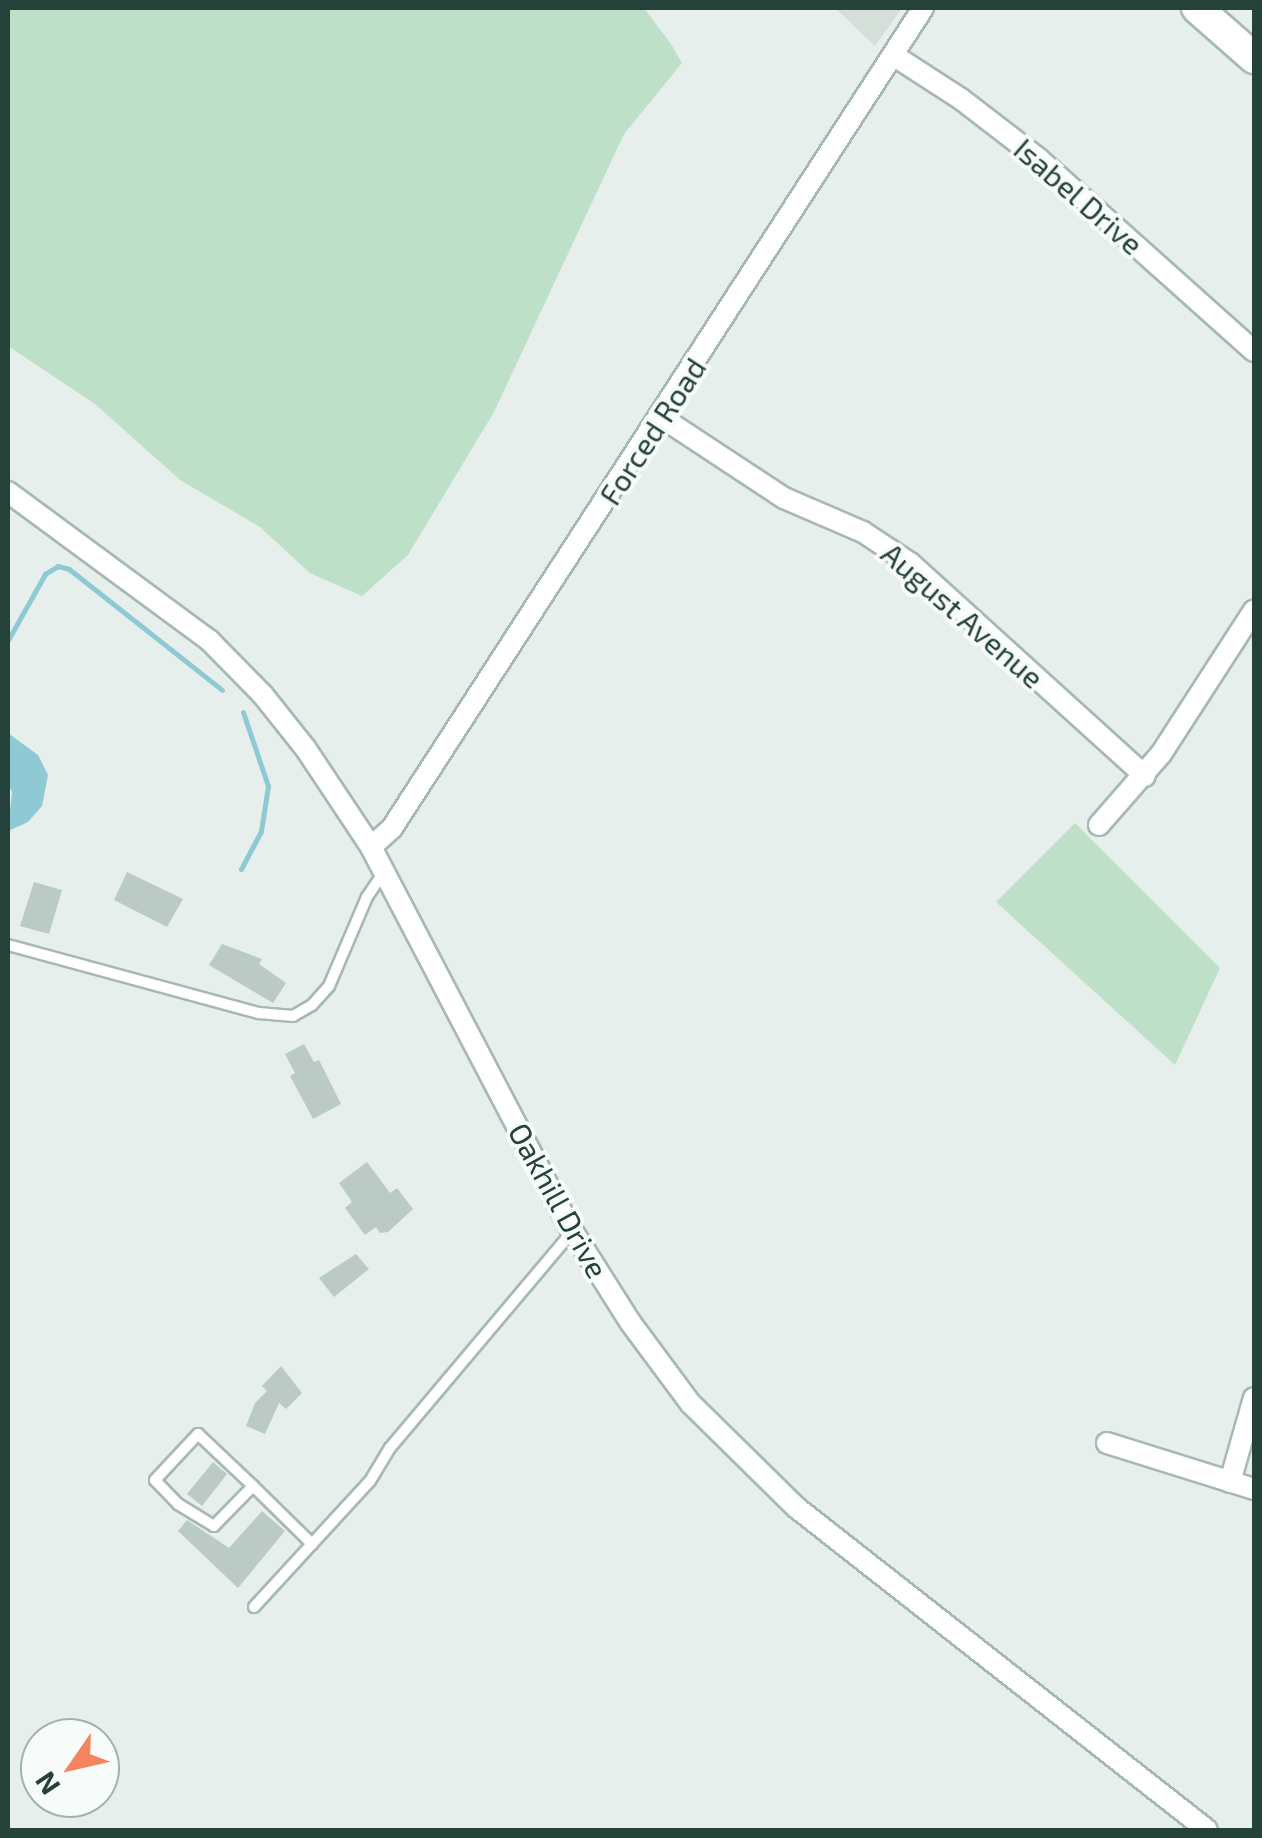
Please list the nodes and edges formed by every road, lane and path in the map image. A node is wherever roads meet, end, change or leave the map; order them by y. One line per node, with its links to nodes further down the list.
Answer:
1 (923, 8): 3 (street, Forced Road)
2 (1198, 8): 4 (main road)
3 (893, 55): 5 (street, Isabel Drive); 6 (street, Forced Road)
4 (1254, 58)
5 (1254, 352)
6 (661, 417): 9 (street, August Avenue); 11 (street, Forced Road)
7 (8, 492): 11 (street, Oakhill Drive)
8 (1254, 610): 9 (street)
9 (1145, 776): 10 (street)
10 (1100, 825)
11 (371, 848): 12 (street, Oakhill Drive)
12 (384, 872): 13 (lane); 14 (street, Oakhill Drive)
13 (8, 945)
14 (572, 1231): 20 (lane); 22 (street, Oakhill Drive)
15 (1254, 1398): 17 (street)
16 (1107, 1443): 17 (street)
17 (1230, 1482): 19 (street)
18 (252, 1486): 18 (lane); 20 (lane)
19 (1254, 1489)
20 (312, 1544): 21 (lane)
21 (254, 1607)
22 (1208, 1830)

